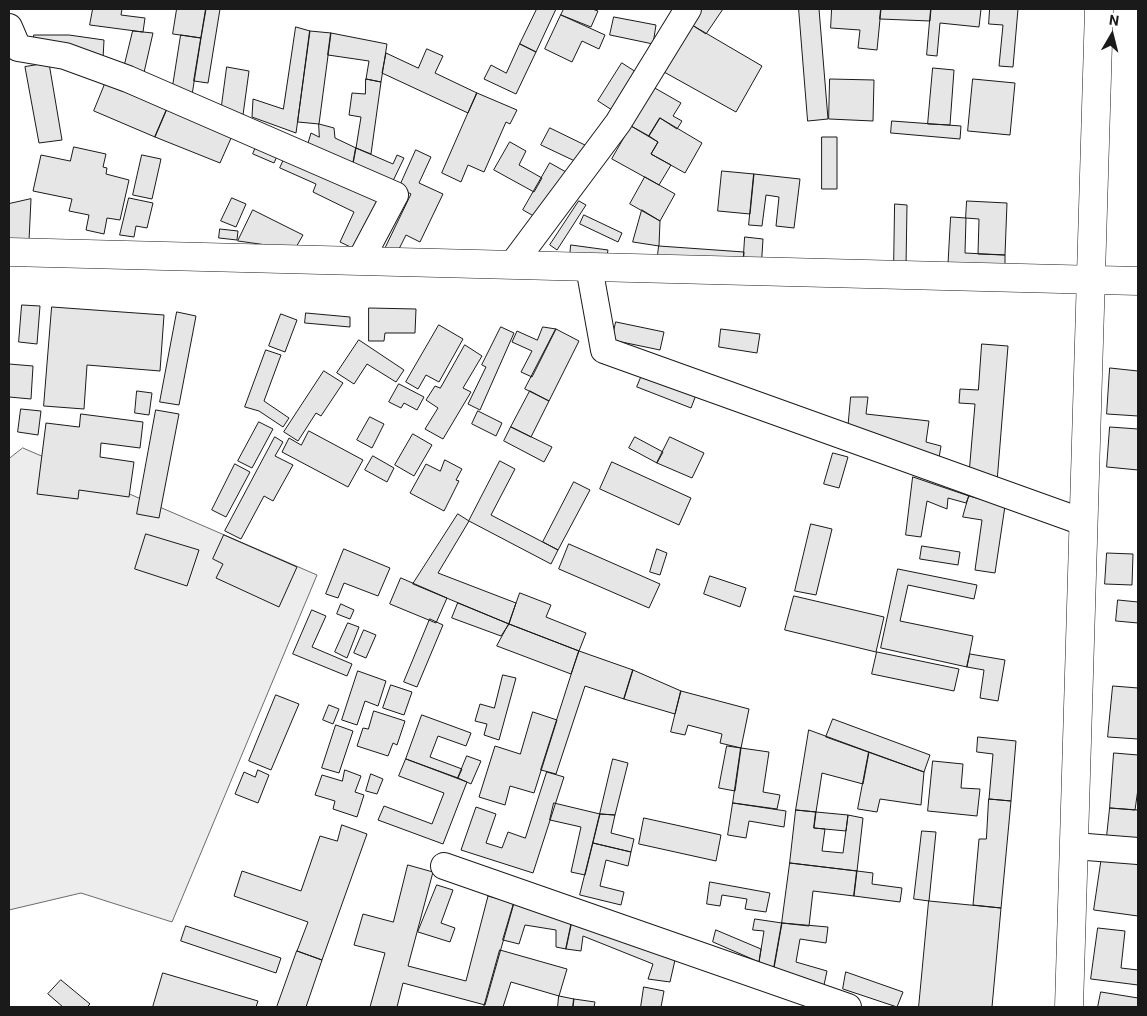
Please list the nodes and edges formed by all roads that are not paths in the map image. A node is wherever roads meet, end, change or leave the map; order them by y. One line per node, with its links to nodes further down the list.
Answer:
1 (688, 9): 6 (street)
2 (1099, 9): 8 (street)
3 (9, 27): 5 (street)
4 (9, 252): 5 (street)
5 (360, 261): 6 (street)
6 (512, 264): 7 (street)
7 (589, 267): 8 (street); 10 (street)
8 (1091, 280): 9 (street); 10 (street)
9 (1138, 281)
10 (1084, 522): 11 (street)
11 (1074, 846): 12 (street); 15 (street)
12 (1138, 850)
13 (444, 866): 14 (street)
14 (848, 1007)
15 (1069, 1007)

